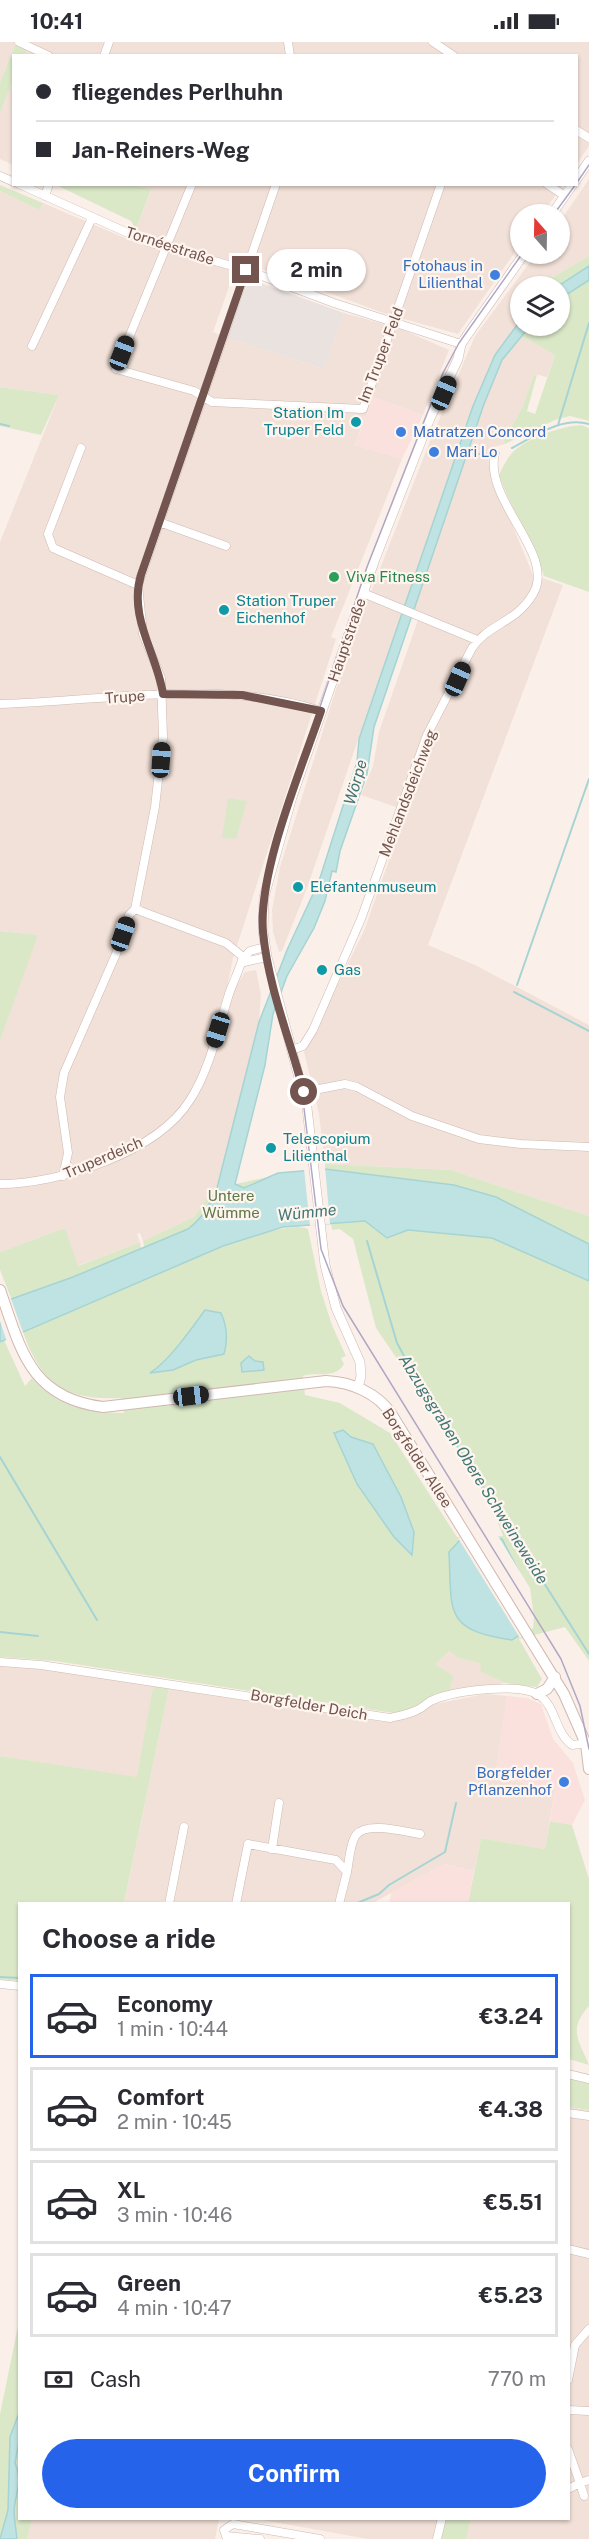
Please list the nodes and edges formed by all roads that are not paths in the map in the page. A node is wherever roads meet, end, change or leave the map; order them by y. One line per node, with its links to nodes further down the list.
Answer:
1 (19, 42): 3 (street)
2 (433, 42): 4 (street)
3 (45, 54)
4 (451, 54)
5 (589, 161): 6 (street)
6 (578, 177)
7 (23, 186): 14 (street, Tornéestraße)
8 (49, 186): 14 (street)
9 (191, 186): 18 (street)
10 (275, 186): 20 (street)
11 (440, 186): 21 (street, Im Truper Feld)
12 (550, 186): 15 (street)
13 (572, 186): 15 (street)
14 (45, 196): 17 (street, Tornéestraße)
15 (565, 196): 16 (street)
16 (559, 204)
17 (92, 218): 18 (street, Tornéestraße); 23 (street)
18 (165, 248): 20 (street, Tornéestraße); 24 (street)
19 (517, 264): 22 (street, Hauptstraße)
20 (246, 270): 21 (street, Tornéestraße); 24 (street)
21 (394, 321): 22 (street, Tornéestraße); 24 (street, Im Truper Feld)
22 (461, 344): 30 (street, Hauptstraße)
23 (32, 346)
24 (202, 396): 27 (street)
25 (81, 447): 29 (street)
26 (495, 453): 31 (street)
27 (159, 522): 28 (street); 29 (street)
28 (226, 546)
29 (138, 585): 32 (street)
30 (363, 593): 31 (street); 34 (street, Hauptstraße)
31 (477, 640): 38 (street, Mehlandsdeichweg)
32 (163, 694): 33 (street, Trupe); 34 (street, Trupe); 35 (street)
33 (0, 704)
34 (321, 711): 36 (street, Hauptstraße)
35 (135, 909): 37 (street); 41 (street)
36 (266, 952): 37 (street); 38 (street, Hauptstraße)
37 (244, 961): 41 (street, Truperdeich)
38 (292, 1050): 39 (street)
39 (304, 1092): 40 (street); 44 (street)
40 (589, 1147)
41 (63, 1176): 42 (street, Truperdeich)
42 (0, 1184)
43 (0, 1290): 44 (main road)
44 (358, 1388): 46 (main road, Borgfelder Allee)
45 (0, 1662): 47 (street, Borgfelder Deich)
46 (555, 1677): 47 (main road); 48 (main road, Borgfelder Allee)
47 (537, 1694): 48 (street)
48 (588, 1745): 49 (main road, Borgfelder Allee)
49 (589, 1769)
50 (279, 1803): 53 (street)
51 (184, 1827): 55 (street)
52 (420, 1834): 54 (street)
53 (272, 1849): 54 (street); 56 (street)
54 (347, 1872): 57 (street)
55 (169, 1902)
56 (236, 1902)
57 (340, 1902)
58 (0, 1984): 59 (street)
59 (18, 1986)
60 (570, 2074): 61 (street)
61 (589, 2079)
62 (570, 2113): 63 (street)
63 (589, 2116)
64 (570, 2249): 65 (street)
65 (589, 2254)
66 (589, 2329): 67 (street)
67 (571, 2356)
68 (570, 2410): 69 (street)
69 (589, 2411)
70 (570, 2455): 72 (street)
71 (589, 2480): 72 (street)
72 (580, 2483): 73 (street); 74 (street)
73 (570, 2488)
74 (584, 2496)
75 (442, 2520): 80 (street)
76 (227, 2522): 77 (street); 79 (street)
77 (224, 2538): 78 (street)
78 (260, 2539)
79 (320, 2539)
80 (437, 2539)

